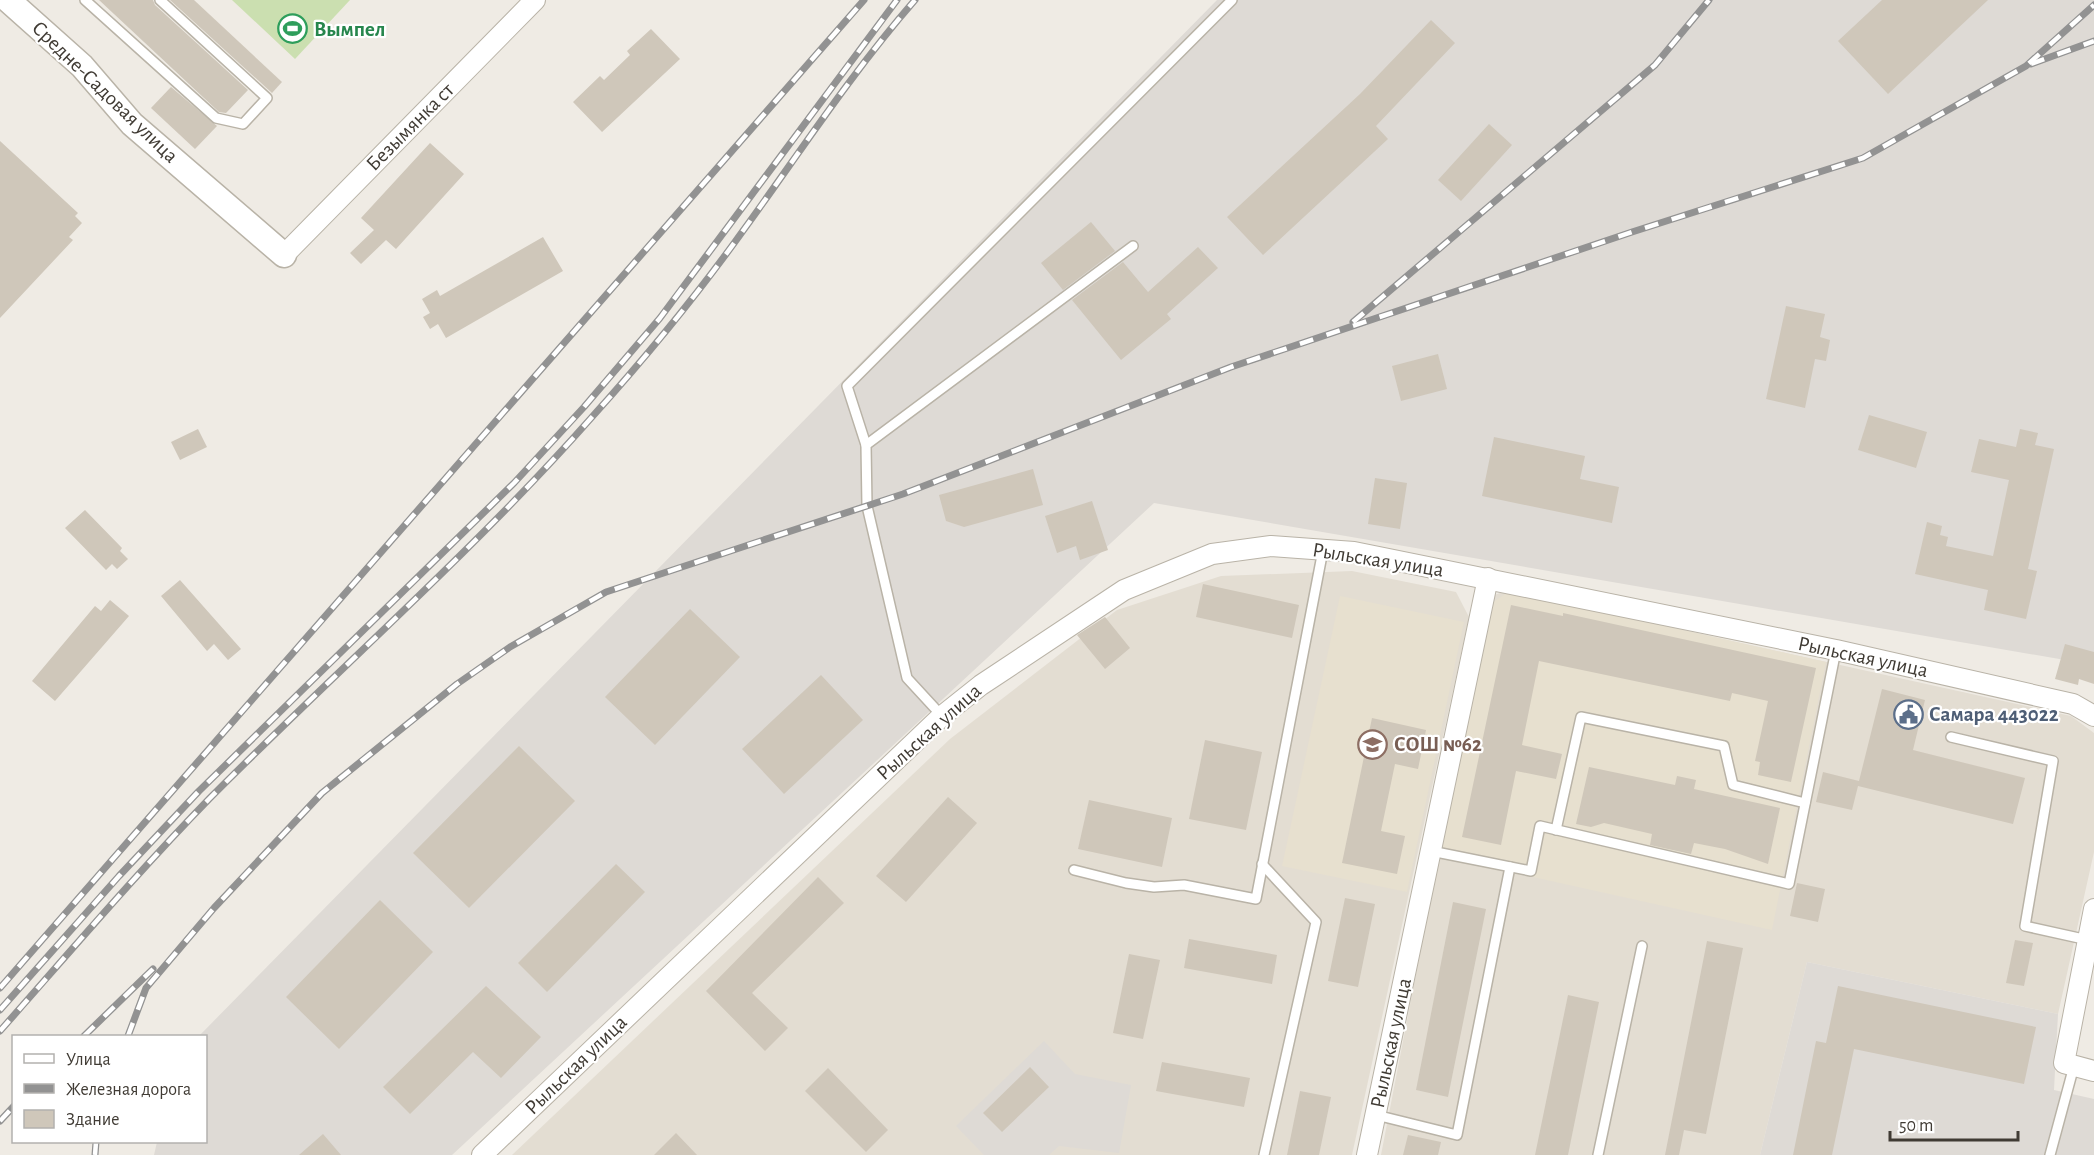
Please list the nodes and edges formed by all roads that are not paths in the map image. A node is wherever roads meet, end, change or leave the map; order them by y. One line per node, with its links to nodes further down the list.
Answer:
1 (8, 0): 7 (street, Средне-Садовая улица)
2 (85, 0): 3 (lane)
3 (160, 0)
4 (535, 0): 7 (street, Безымянка ст)
5 (1232, 0): 8 (lane)
6 (1133, 246): 8 (lane)
7 (284, 255)
8 (866, 445): 13 (lane)
9 (1323, 550): 10 (street, Рыльская улица); 13 (street, Рыльская улица); 18 (lane)
10 (1488, 578): 11 (street, Рыльская улица); 17 (street, Рыльская улица)
11 (1836, 650): 12 (street, Рыльская улица); 15 (lane)
12 (2094, 716)
13 (942, 717): 27 (street, Рыльская улица)
14 (1951, 737): 22 (lane)
15 (1805, 803): 16 (lane); 16 (lane)
16 (1556, 830): 19 (lane)
17 (1431, 851): 19 (lane); 26 (street, Рыльская улица)
18 (1262, 864): 20 (lane); 28 (lane)
19 (1510, 867): 26 (lane)
20 (1074, 870)
21 (2094, 909): 22 (street)
22 (2088, 939): 24 (street)
23 (1642, 946): 30 (lane)
24 (2074, 1066): 25 (street); 31 (lane)
25 (2094, 1071)
26 (1376, 1115): 29 (street, Рыльская улица)
27 (482, 1155)
28 (1264, 1155)
29 (1367, 1155)
30 (1598, 1155)
31 (2050, 1155)

